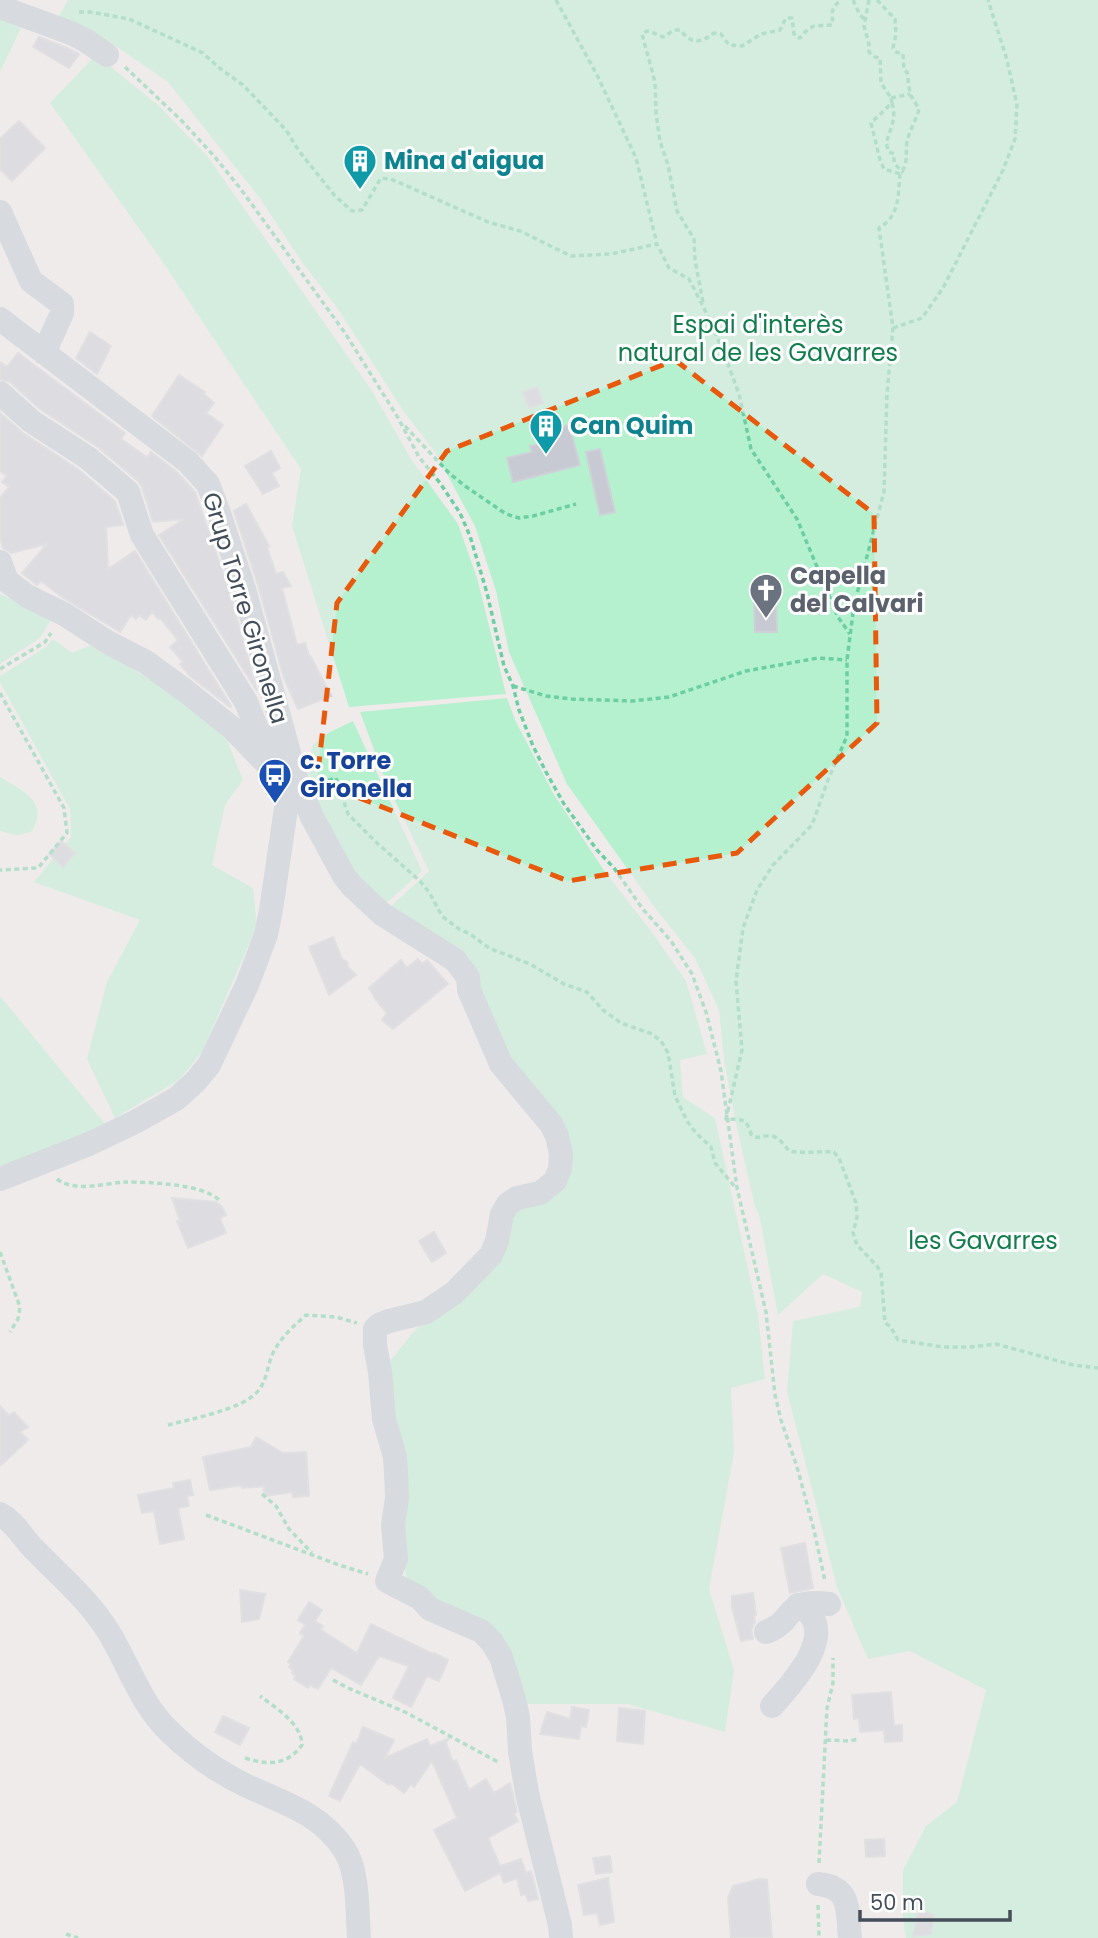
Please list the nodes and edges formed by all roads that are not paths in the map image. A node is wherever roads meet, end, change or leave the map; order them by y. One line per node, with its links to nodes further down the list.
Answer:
1 (0, 7): 2 (street)
2 (107, 55)
3 (0, 212): 5 (street)
4 (3, 329): 5 (street, Grup Torre Gironella)
5 (44, 353): 8 (street, Grup Torre Gironella)
6 (0, 393): 8 (street, Grup Torre Gironella)
7 (2, 574): 8 (street, Grup Torre Gironella)
8 (295, 784): 9 (street); 17 (street)
9 (0, 1179)
10 (0, 1514): 16 (street)
11 (829, 1604): 12 (street)
12 (799, 1605): 13 (street); 14 (street)
13 (766, 1632)
14 (772, 1706)
15 (818, 1884): 18 (street)
16 (359, 1938)
17 (561, 1938)
18 (850, 1938)

